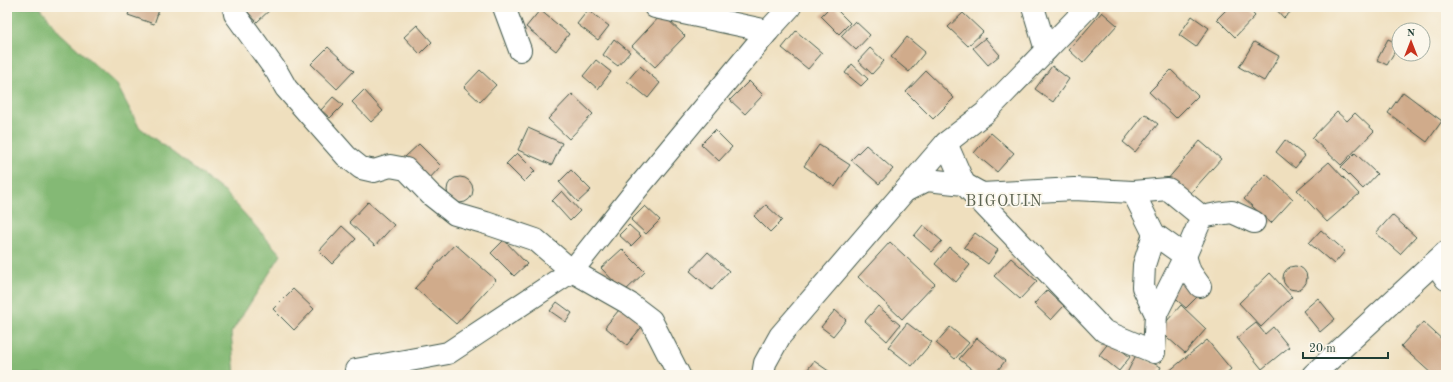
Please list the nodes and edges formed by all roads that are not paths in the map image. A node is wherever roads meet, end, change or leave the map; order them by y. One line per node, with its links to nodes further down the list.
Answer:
1 (234, 7): 19 (street)
2 (504, 7): 8 (street)
3 (655, 7): 7 (street)
4 (790, 7): 7 (street)
5 (1033, 7): 9 (street)
6 (1088, 7): 9 (street)
7 (768, 31): 19 (street)
8 (520, 50)
9 (1046, 50): 10 (street)
10 (946, 143): 11 (street); 12 (street)
11 (964, 184): 12 (street); 13 (street); 21 (street)
12 (906, 191): 24 (street)
13 (1133, 192): 14 (street); 16 (street)
14 (1202, 217): 15 (street); 17 (street)
15 (1254, 222)
16 (1154, 234): 17 (street); 21 (street)
17 (1185, 256): 20 (street); 21 (street)
18 (1442, 264): 25 (street)
19 (572, 271): 22 (street); 23 (street)
20 (1200, 286)
21 (1156, 314)
22 (356, 370)
23 (679, 375)
24 (763, 375)
25 (1313, 375)

